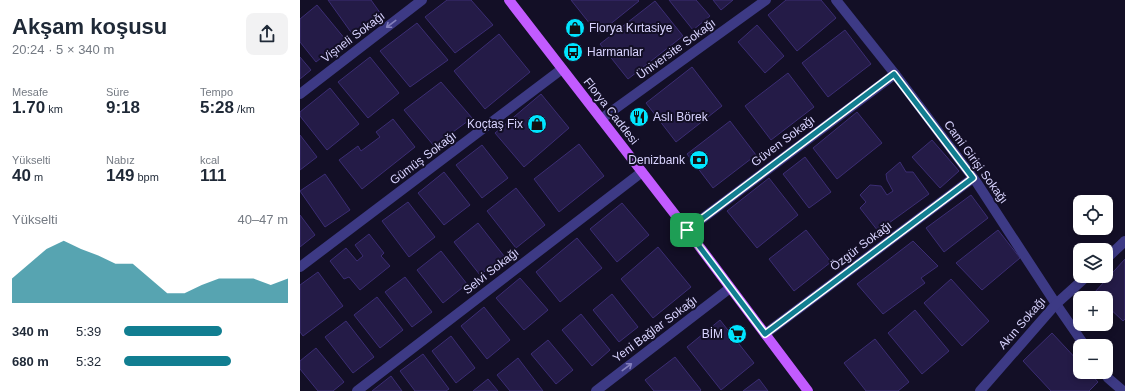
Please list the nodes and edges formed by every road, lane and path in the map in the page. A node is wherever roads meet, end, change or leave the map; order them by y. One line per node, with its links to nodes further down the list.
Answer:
1 (422, 0): 7 (street, Vişneli Sokağı, one-way to 7)
2 (509, 0): 5 (main road, Florya Caddesi)
3 (766, 0): 8 (street, Üniversite Sokağı)
4 (836, 0): 6 (street, Cami Girişi Sokağı)
5 (562, 69): 8 (main road, Florya Caddesi); 14 (street, Gümüş Sokağı)
6 (894, 74): 10 (street, Cami Girişi Sokağı); 11 (street, Güven Sokağı)
7 (300, 94)
8 (601, 119): 9 (main road, Florya Caddesi)
9 (642, 172): 11 (main road, Florya Caddesi); 21 (street, Selvi Sokağı)
10 (973, 178): 17 (street, Cami Girişi Sokağı); 18 (street, Özgür Sokağı)
11 (687, 230): 16 (main road, Florya Caddesi)
12 (1125, 241): 13 (street)
13 (1113, 252)
14 (300, 266)
15 (1079, 283): 17 (street, Akın Sokağı)
16 (730, 288): 18 (main road, Florya Caddesi); 22 (street, Yeni Bağlar Sokağı, one-way to 16)
17 (1056, 304): 19 (street, Cami Girişi Sokağı); 24 (street, Akın Sokağı)
18 (765, 334): 23 (main road, Florya Caddesi)
19 (1080, 339)
20 (1109, 379): 25 (street)
21 (357, 391)
22 (596, 391)
23 (808, 391)
24 (980, 391)
25 (1123, 391)

